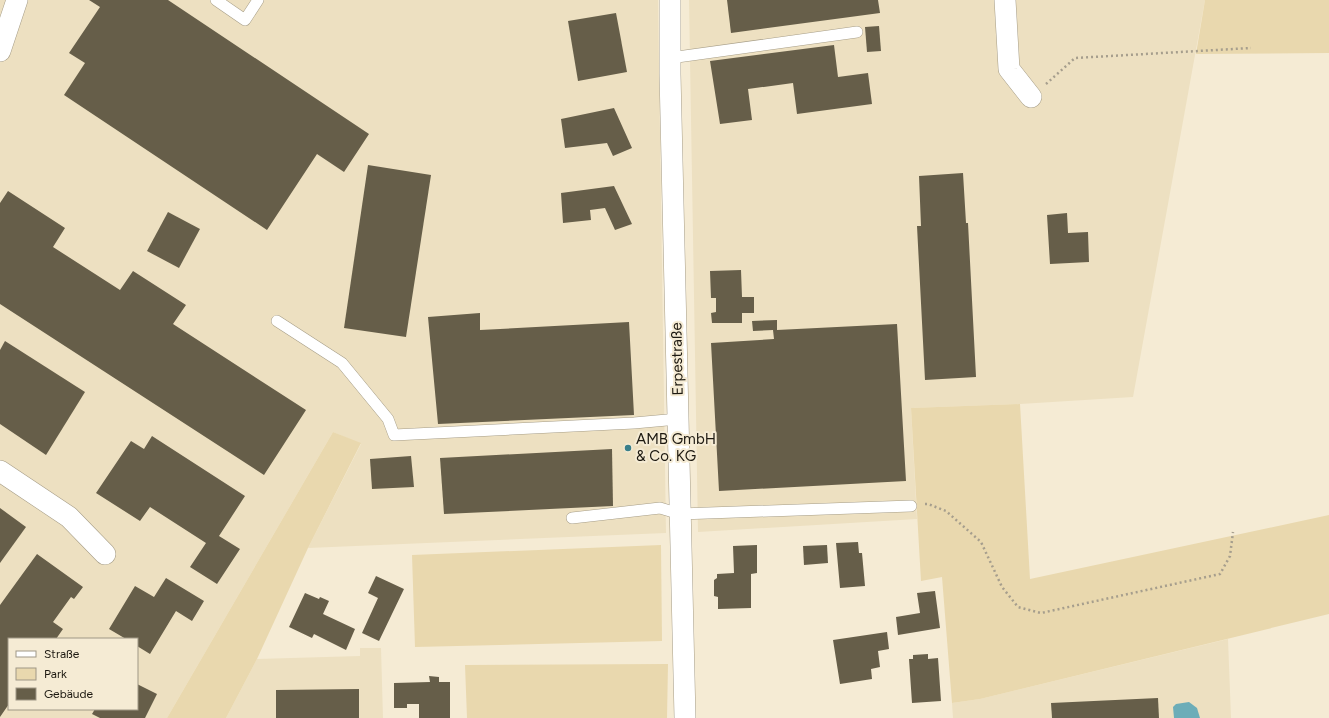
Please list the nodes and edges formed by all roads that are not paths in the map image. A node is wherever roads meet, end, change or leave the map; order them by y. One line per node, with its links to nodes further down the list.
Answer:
1 (17, 0): 7 (street)
2 (216, 0): 3 (lane)
3 (258, 0)
4 (670, 0): 8 (street, Erpestraße)
5 (1005, 0): 9 (street)
6 (857, 32): 8 (lane)
7 (0, 51)
8 (670, 58): 11 (street, Erpestraße)
9 (1031, 97)
10 (278, 321): 11 (lane)
11 (678, 419): 14 (street, Erpestraße)
12 (0, 471): 16 (street)
13 (911, 506): 14 (lane)
14 (680, 514): 15 (lane); 17 (street, Erpestraße)
15 (572, 518)
16 (105, 554)
17 (685, 718)

